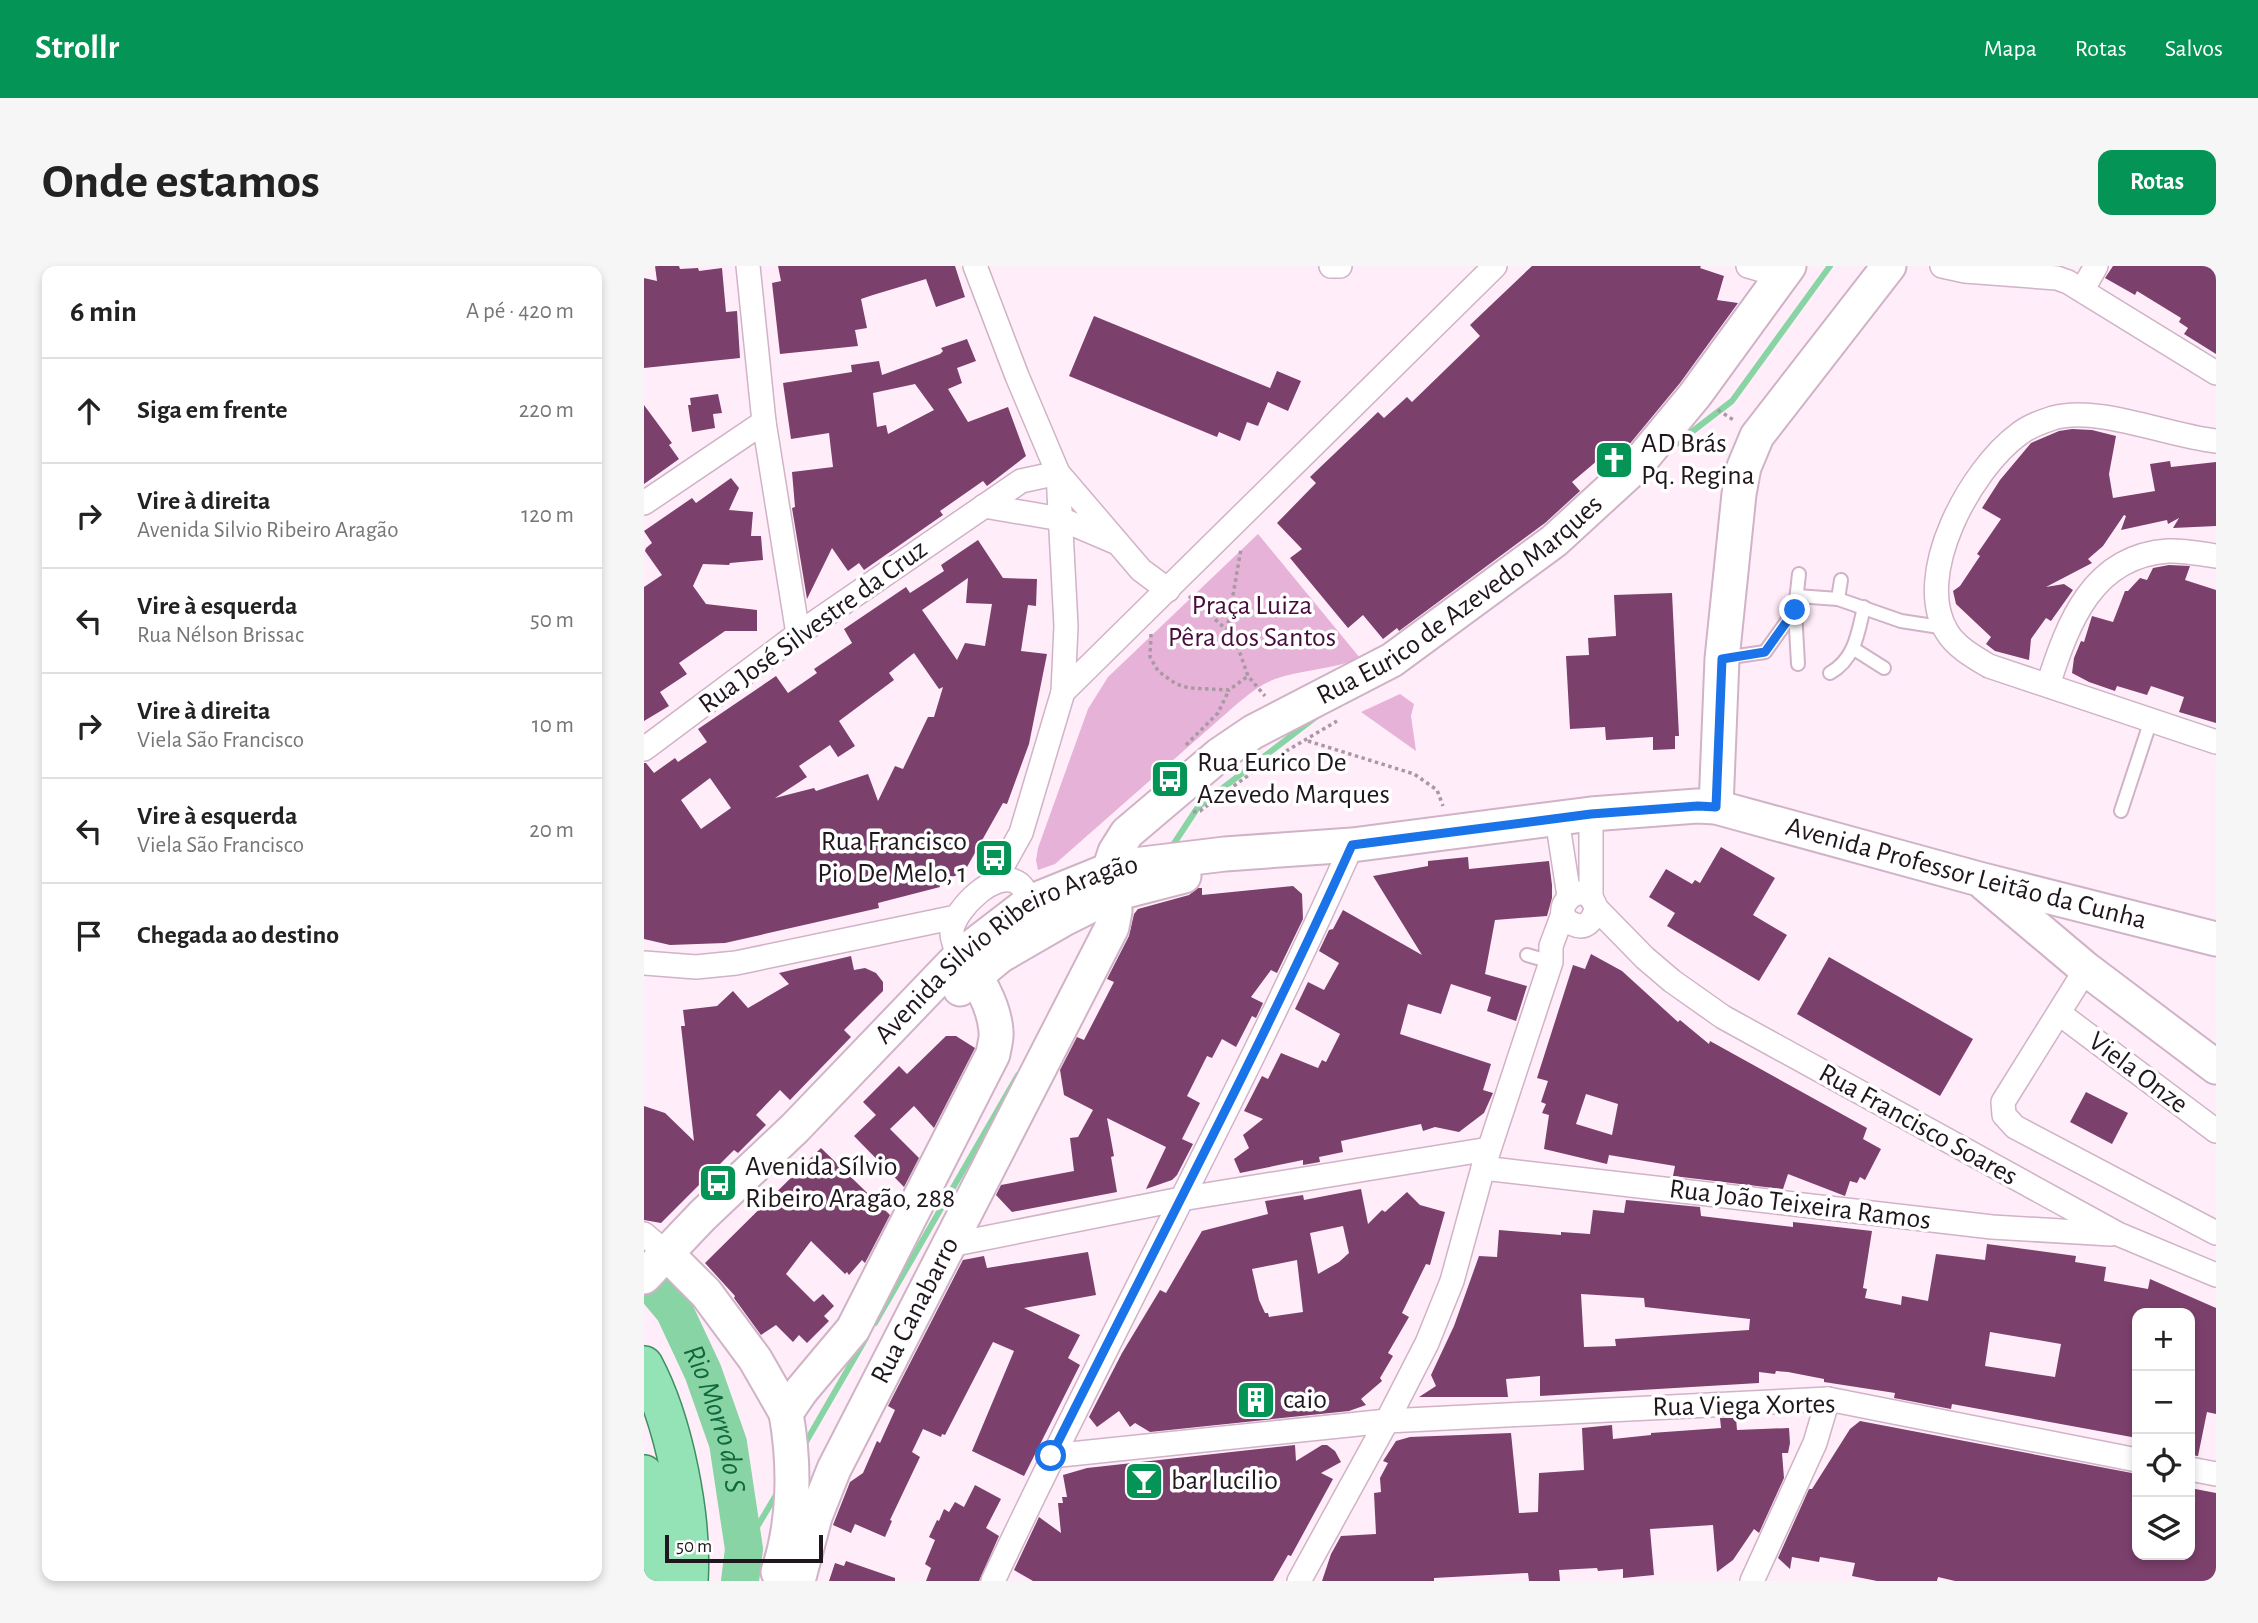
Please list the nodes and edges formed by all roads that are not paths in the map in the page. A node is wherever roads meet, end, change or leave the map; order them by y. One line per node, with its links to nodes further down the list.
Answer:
1 (748, 266): 13 (street)
2 (975, 266): 15 (street)
3 (1331, 266): 4 (street)
4 (1340, 266)
5 (1494, 266): 23 (street)
6 (1748, 266): 10 (street)
7 (1889, 266): 30 (street)
8 (1942, 266): 11 (street)
9 (2096, 266): 11 (street)
10 (1786, 271): 46 (street, Rua Eurico de Azevedo Marques)
11 (2083, 289): 12 (street)
12 (2216, 373)
13 (764, 422): 16 (street); 28 (street)
14 (2216, 441): 27 (street)
15 (1058, 473): 17 (street, Rua José Silvestre da Cruz); 18 (street); 19 (street)
16 (644, 502)
17 (984, 506): 18 (street); 28 (street, Rua José Silvestre da Cruz)
18 (1061, 519): 19 (street); 35 (street)
19 (1115, 542): 23 (street)
20 (2216, 556): 34 (street)
21 (1798, 574): 25 (lane)
22 (1841, 580): 24 (lane)
23 (1168, 590): 35 (street)
24 (1838, 599): 25 (lane); 26 (lane)
25 (1796, 603): 30 (lane); 31 (lane)
26 (1864, 607): 27 (lane); 29 (lane)
27 (1946, 628): 34 (street)
28 (799, 634): 38 (street, Rua José Silvestre da Cruz)
29 (1854, 649): 32 (lane); 33 (lane)
30 (1722, 659): 39 (street)
31 (1798, 664)
32 (1884, 668)
33 (1830, 673)
34 (2048, 685): 36 (street)
35 (1063, 692): 43 (street)
36 (2151, 720): 37 (street); 40 (lane)
37 (2216, 742)
38 (644, 749)
39 (1716, 807): 41 (street, Avenida Silvio Ribeiro Aragão); 45 (street, Avenida Professor Leitão da Cunha)
40 (2121, 811)
41 (1591, 814): 42 (street, Avenida Silvio Ribeiro Aragão); 49 (street)
42 (1557, 819): 44 (street, Avenida Silvio Ribeiro Aragão); 49 (street)
43 (1021, 833): 47 (street); 48 (street)
44 (1352, 845): 46 (street, Avenida Silvio Ribeiro Aragão); 61 (street)
45 (1979, 879): 51 (street, Avenida Professor Leitão da Cunha); 56 (street)
46 (1111, 882): 48 (street, Avenida Silvio Ribeiro Aragão); 55 (street, Avenida Silvio Ribeiro Aragão); 65 (street, Rua Canabarro)
47 (993, 883): 48 (street); 50 (street)
48 (1023, 892): 55 (street)
49 (1580, 911): 53 (street); 63 (street, Rua Francisco Soares)
50 (956, 917): 54 (street); 55 (street)
51 (2216, 939)
52 (1527, 956): 53 (lane)
53 (1551, 962): 60 (street)
54 (644, 963)
55 (979, 963): 64 (street, Avenida Silvio Ribeiro Aragão); 70 (street, Rua Canabarro)
56 (2086, 970): 57 (street); 58 (street)
57 (2060, 1014): 59 (street, Viela Onze); 62 (street)
58 (2216, 1067)
59 (2216, 1131)
60 (1486, 1158): 61 (street, Rua João Teixeira Ramos); 63 (street, Rua João Teixeira Ramos); 71 (street)
61 (1181, 1199): 65 (street, Rua João Teixeira Ramos); 73 (street)
62 (2216, 1233)
63 (2118, 1234): 66 (street, Rua Francisco Soares)
64 (655, 1244): 67 (street, Avenida Silvio Ribeiro Aragão); 70 (street)
65 (950, 1245): 75 (street, Rua Canabarro)
66 (2216, 1275)
67 (644, 1277)
68 (644, 1365): 80 (main road)
69 (1828, 1399): 71 (street, Rua Viega Xortes); 74 (street, Rua Viega Xortes); 85 (street)
70 (786, 1413): 72 (street)
71 (1387, 1422): 73 (street, Rua Viega Xortes); 84 (street)
72 (792, 1449): 75 (street); 81 (street)
73 (1051, 1456): 83 (street)
74 (2132, 1459)
75 (834, 1469): 82 (street, Rua Canabarro)
76 (2195, 1470): 78 (street)
77 (644, 1474): 79 (main road)
78 (2216, 1474)
79 (660, 1581)
80 (689, 1581)
81 (775, 1581)
82 (798, 1581)
83 (993, 1581)
84 (1299, 1581)
85 (1752, 1581)

